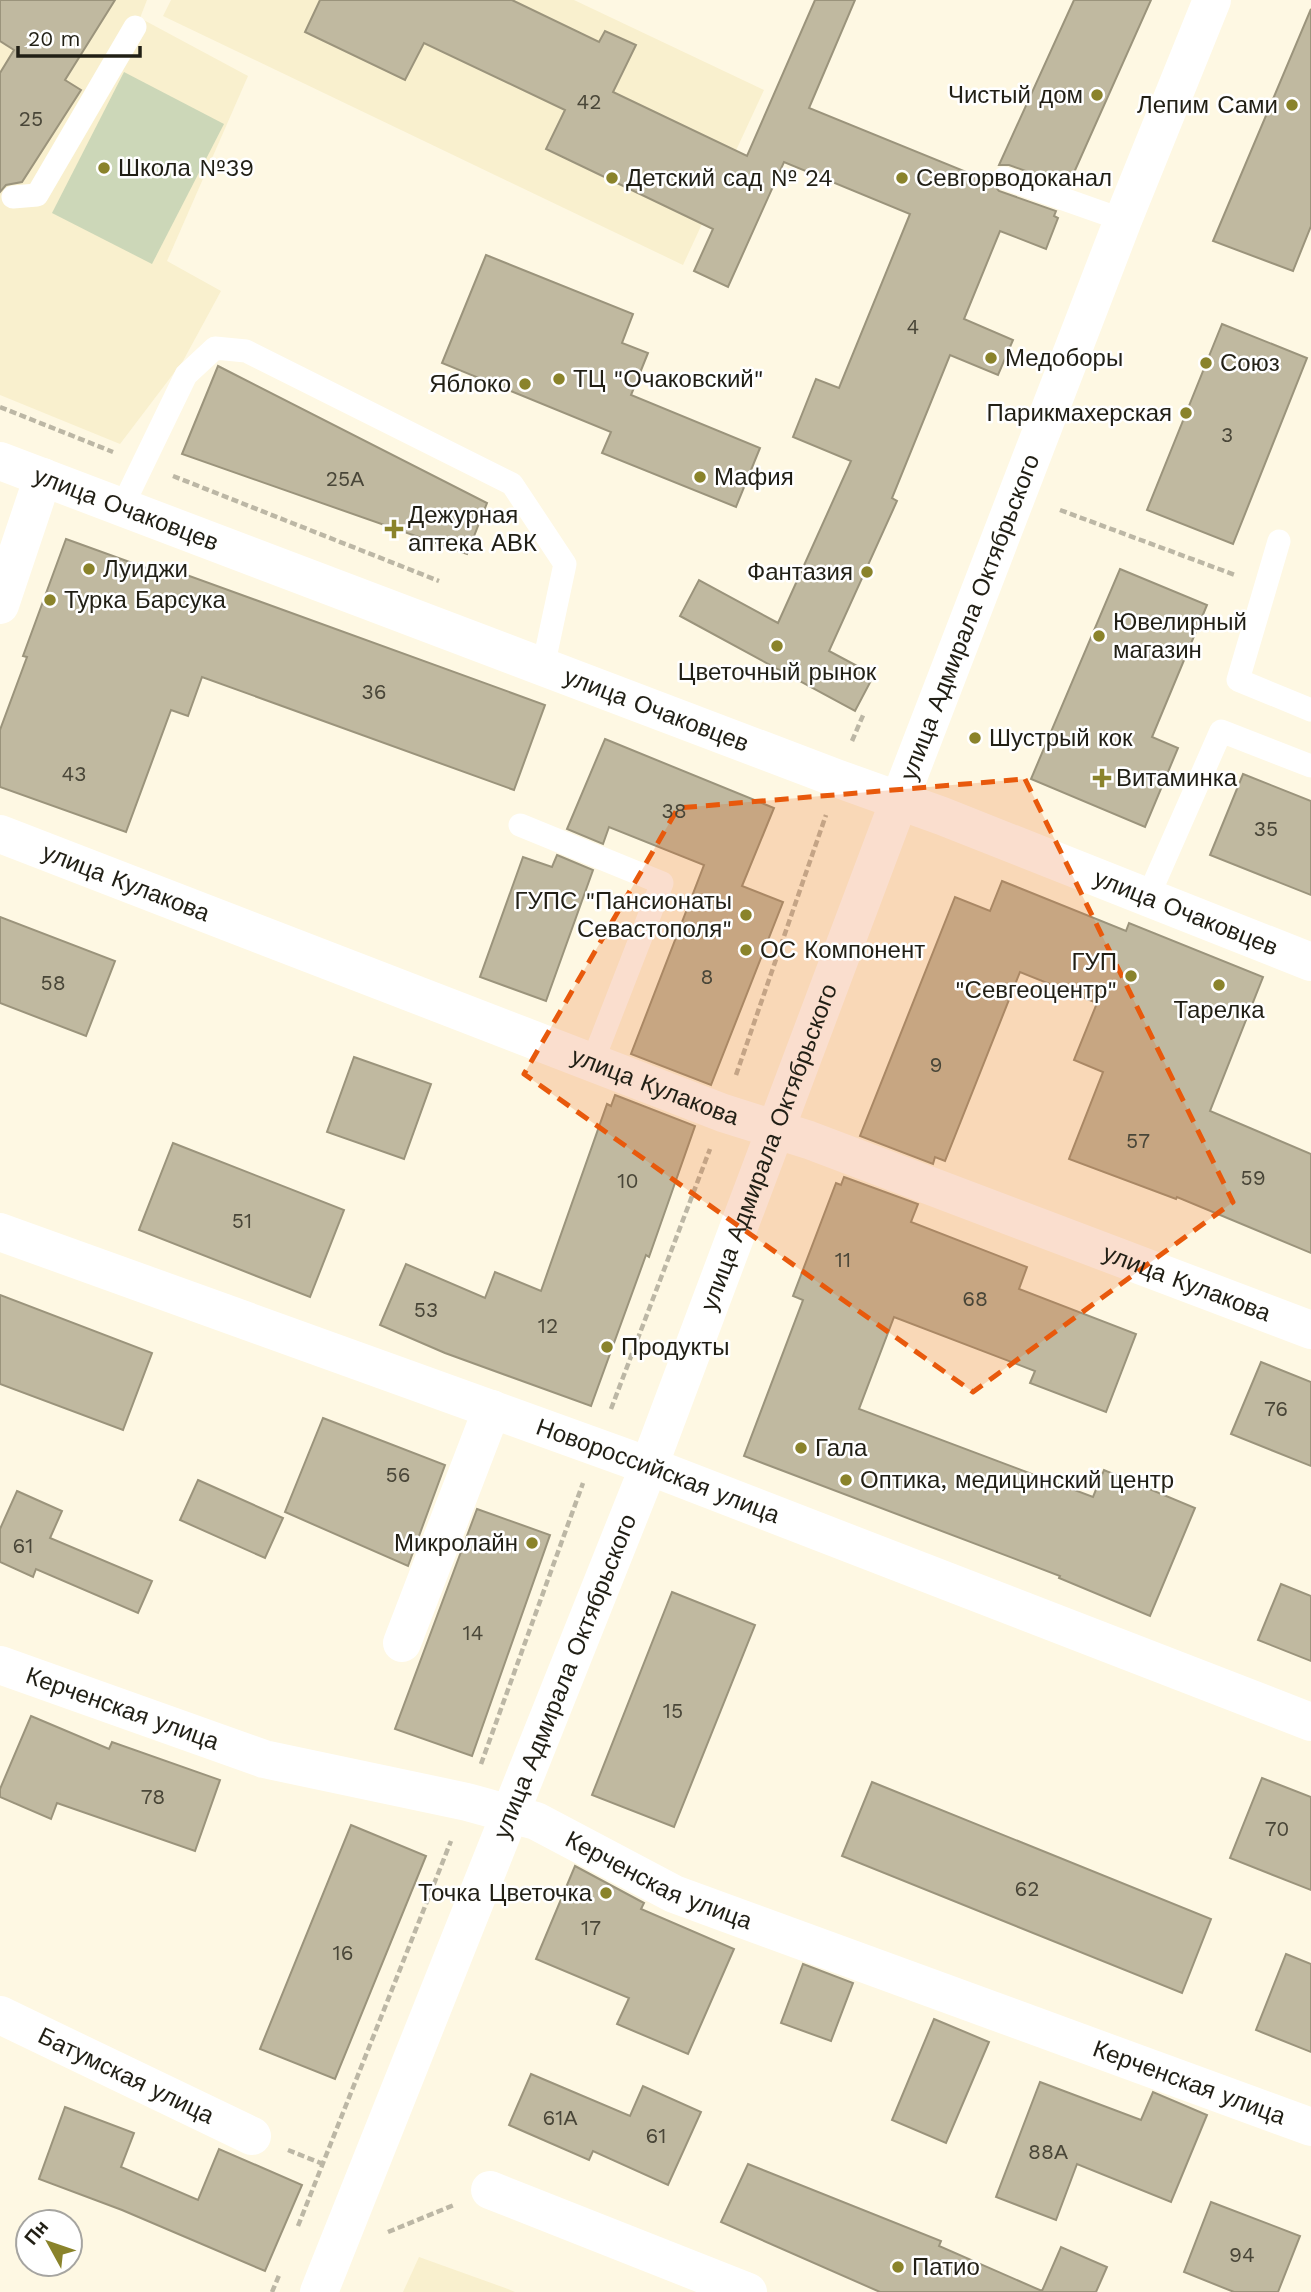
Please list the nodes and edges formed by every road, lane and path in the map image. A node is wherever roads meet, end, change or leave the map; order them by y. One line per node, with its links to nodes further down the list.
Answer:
1 (1212, 0): 5 (street, улица Адмирала Октябрьского)
2 (135, 27): 4 (lane)
3 (1004, 178): 5 (lane)
4 (13, 197)
5 (1124, 220): 21 (street, улица Адмирала Октябрьского)
6 (0, 407): 8 (path)
7 (0, 461): 9 (street, улица Очаковцев)
8 (142, 463): 10 (lane); 14 (path); 16 (lane)
9 (43, 477): 10 (street, улица Очаковцев); 15 (street)
10 (122, 508): 16 (street, улица Очаковцев)
11 (1060, 510): 13 (path)
12 (1279, 541): 17 (lane)
13 (1202, 562)
14 (449, 585)
15 (0, 605)
16 (543, 667): 20 (street, улица Очаковцев)
17 (1311, 710)
18 (864, 713): 20 (path)
19 (1311, 766): 24 (lane)
20 (836, 778): 21 (street, улица Очаковцев); 27 (path)
21 (899, 801): 24 (street, улица Очаковцев); 28 (street, улица Адмирала Октябрьского)
22 (520, 825): 26 (lane)
23 (0, 834): 26 (street, улица Кулакова)
24 (1148, 897): 25 (street, улица Очаковцев)
25 (1311, 962)
26 (592, 1063): 27 (street, улица Кулакова)
27 (723, 1114): 28 (street, улица Кулакова); 32 (path)
28 (775, 1129): 30 (street, улица Кулакова); 33 (street, улица Адмирала Октябрьского)
29 (0, 1232): 31 (street, Новороссийская улица)
30 (1311, 1330)
31 (492, 1409): 32 (street, Новороссийская улица); 34 (street)
32 (596, 1447): 33 (street, Новороссийская улица); 37 (path)
33 (649, 1466): 36 (street, Новороссийская улица); 38 (street, улица Адмирала Октябрьского)
34 (402, 1643)
35 (0, 1665): 37 (street, Керченская улица)
36 (1311, 1722)
37 (467, 1802): 38 (street, Керченская улица)
38 (512, 1813): 41 (street, Керченская улица); 48 (street, улица Адмирала Октябрьского)
39 (448, 1848): 44 (path)
40 (0, 2015): 42 (street, Батумская улица)
41 (1311, 2127)
42 (252, 2136)
43 (490, 2190): 45 (path); 49 (street)
44 (298, 2228)
45 (380, 2235)
46 (282, 2266): 47 (path)
47 (272, 2292)
48 (318, 2292)
49 (748, 2292)

